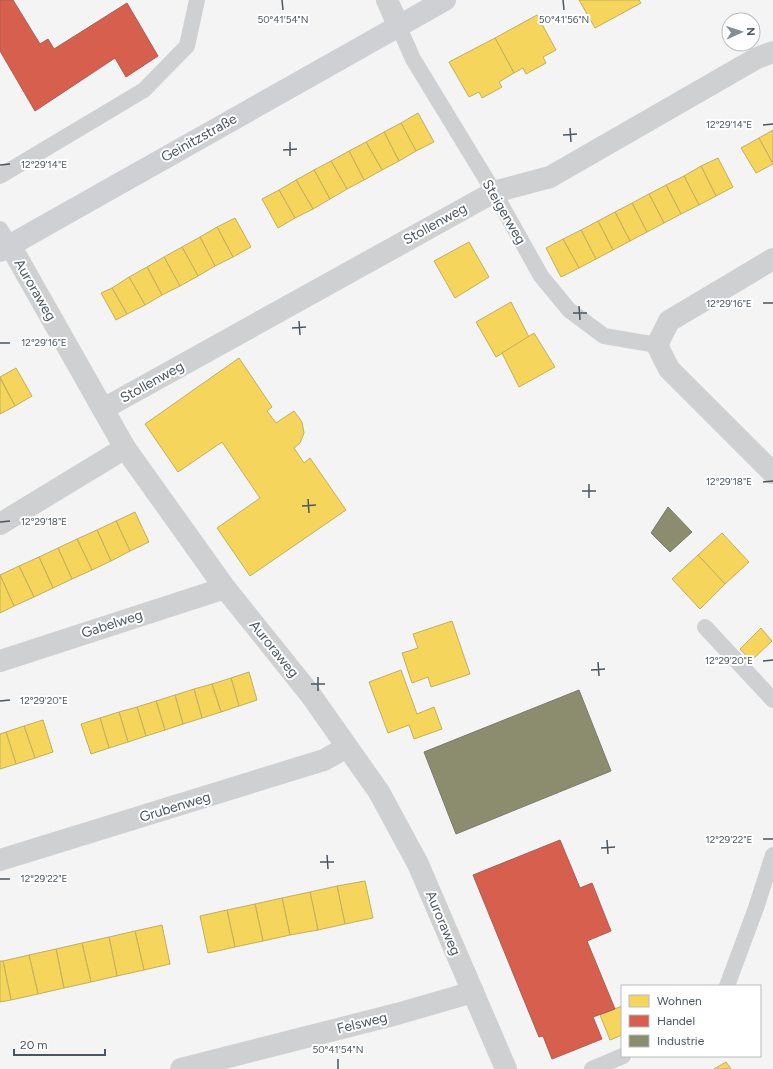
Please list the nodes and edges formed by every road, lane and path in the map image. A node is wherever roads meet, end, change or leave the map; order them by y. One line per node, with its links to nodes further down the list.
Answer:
1 (197, 0): 6 (lane)
2 (388, 0): 4 (street)
3 (445, 0): 4 (main road, Geinitzstraße)
4 (398, 25): 7 (lane, Steigerweg); 8 (main road, Geinitzstraße)
5 (773, 52): 7 (street, Stollenweg)
6 (0, 176)
7 (494, 192): 10 (lane, Steigerweg); 11 (street, Stollenweg)
8 (3, 242): 11 (street, Auroraweg)
9 (773, 259): 10 (street)
10 (657, 345): 13 (street)
11 (103, 409): 12 (street, Auroraweg)
12 (125, 448): 14 (street); 15 (street, Auroraweg)
13 (773, 473)
14 (0, 524)
15 (225, 588): 17 (street, Gabelweg); 19 (street, Auroraweg)
16 (705, 627): 18 (lane)
17 (0, 661)
18 (773, 700)
19 (347, 747): 21 (street, Grubenweg); 23 (street, Auroraweg)
20 (773, 855): 22 (lane)
21 (0, 860)
22 (727, 985)
23 (473, 992): 25 (street, Felsweg); 26 (street, Auroraweg)
24 (621, 1057): 27 (lane)
25 (181, 1069)
26 (506, 1069)
27 (592, 1069)

